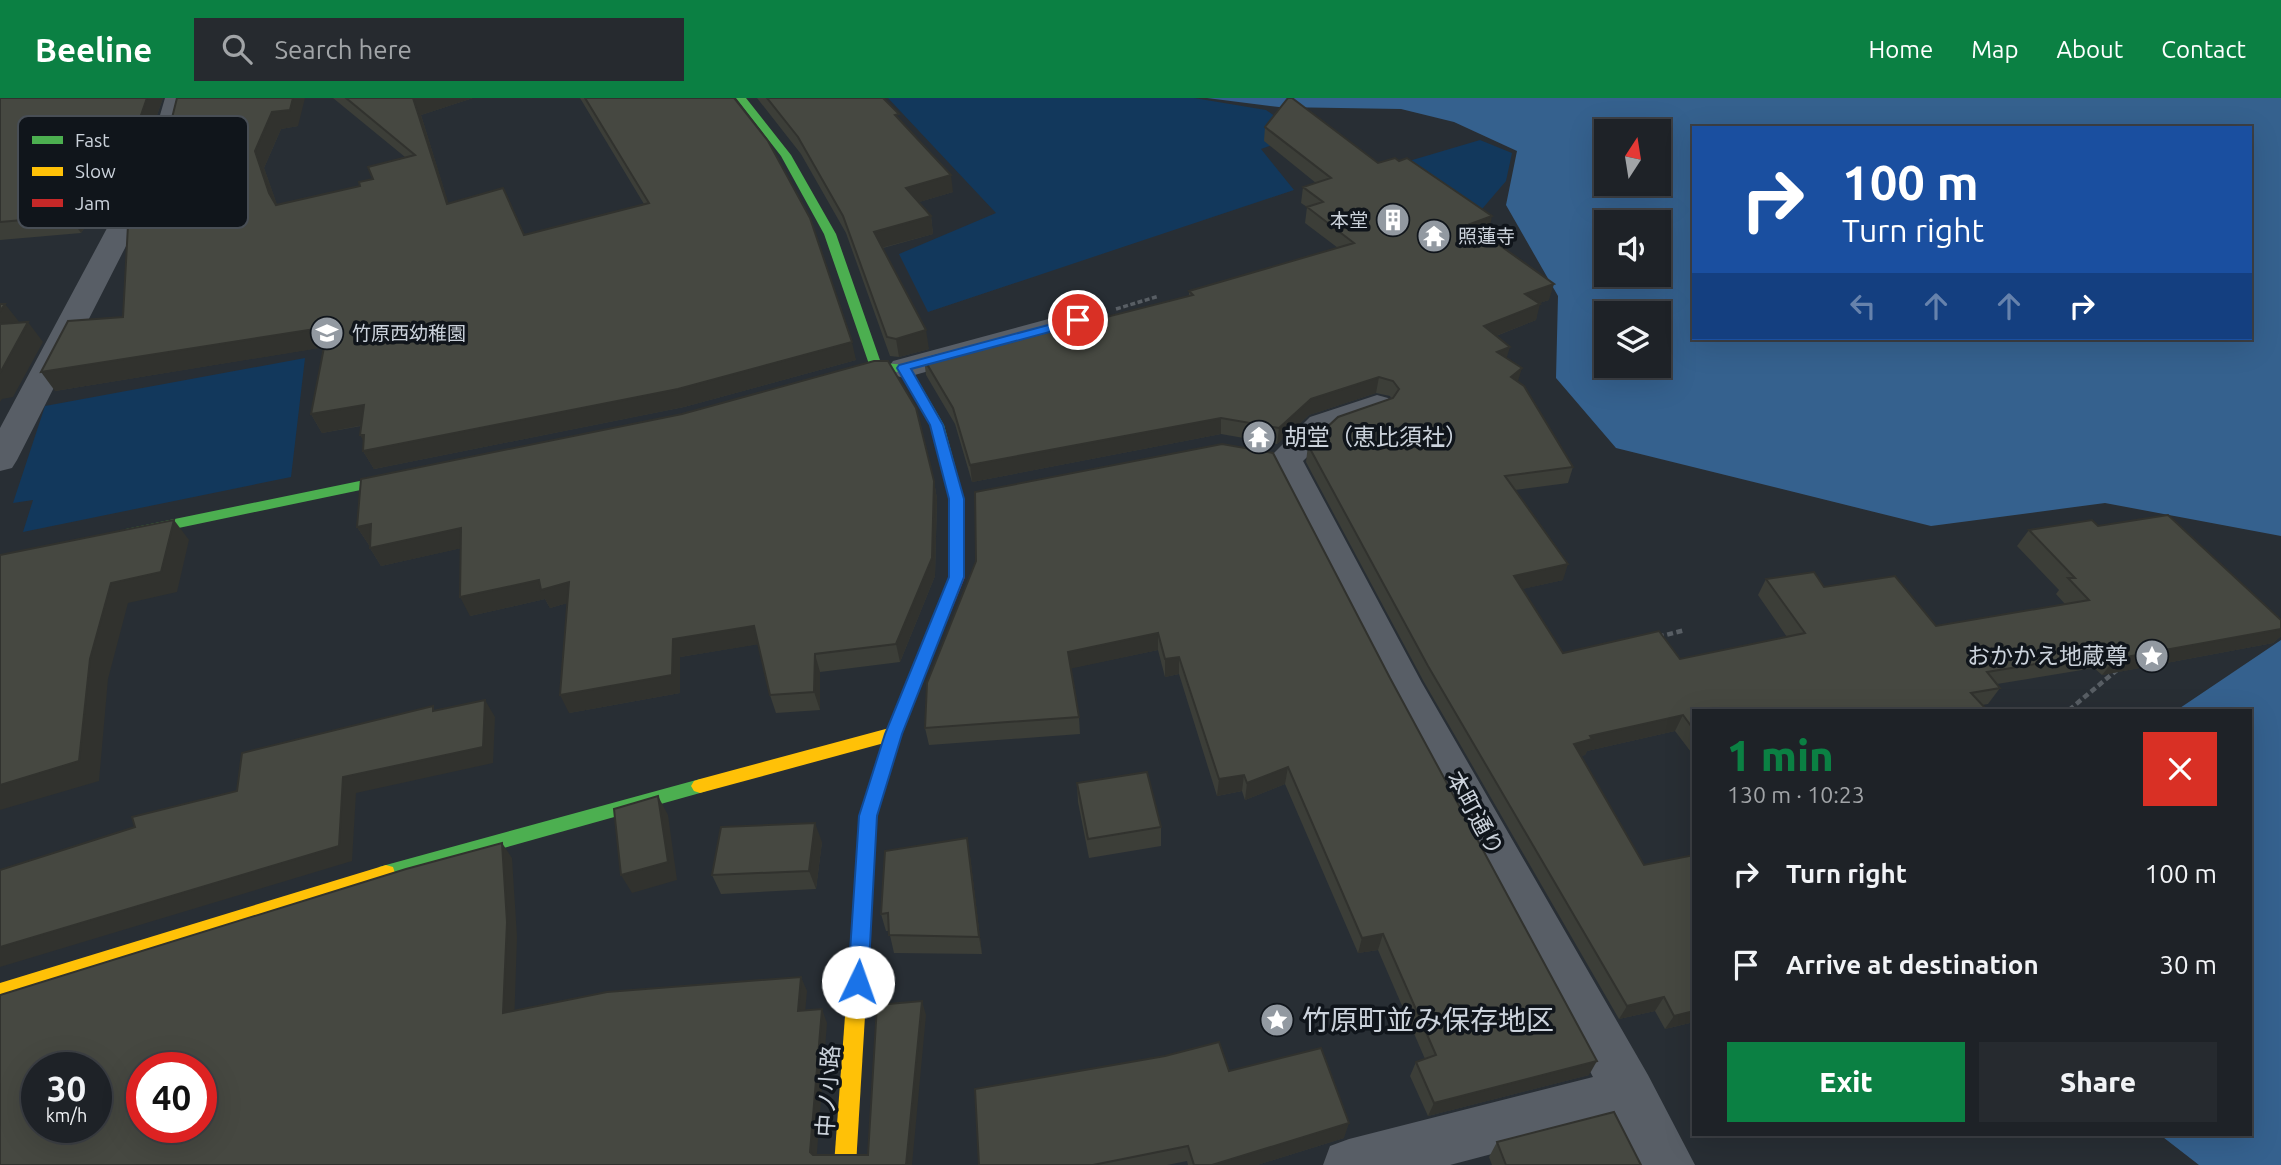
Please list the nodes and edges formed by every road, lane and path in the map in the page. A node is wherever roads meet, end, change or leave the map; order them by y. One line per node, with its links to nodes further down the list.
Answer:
1 (177, 98): 3 (street)
2 (741, 98): 6 (street, 中ノ小路)
3 (172, 116)
4 (121, 228): 8 (street)
5 (1078, 320): 6 (street)
6 (881, 368): 15 (street, 中ノ小路)
7 (1377, 405): 17 (street, 本町通り)
8 (0, 460)
9 (431, 472): 10 (street)
10 (108, 537)
11 (1685, 630): 12 (path)
12 (1645, 639)
13 (2119, 668): 14 (path)
14 (2070, 709)
15 (893, 734): 16 (street); 18 (street, 中ノ小路)
16 (0, 992)
17 (1630, 1093): 19 (street); 20 (street, 本町通り)
18 (845, 1165)
19 (1349, 1165)
20 (1669, 1165)

